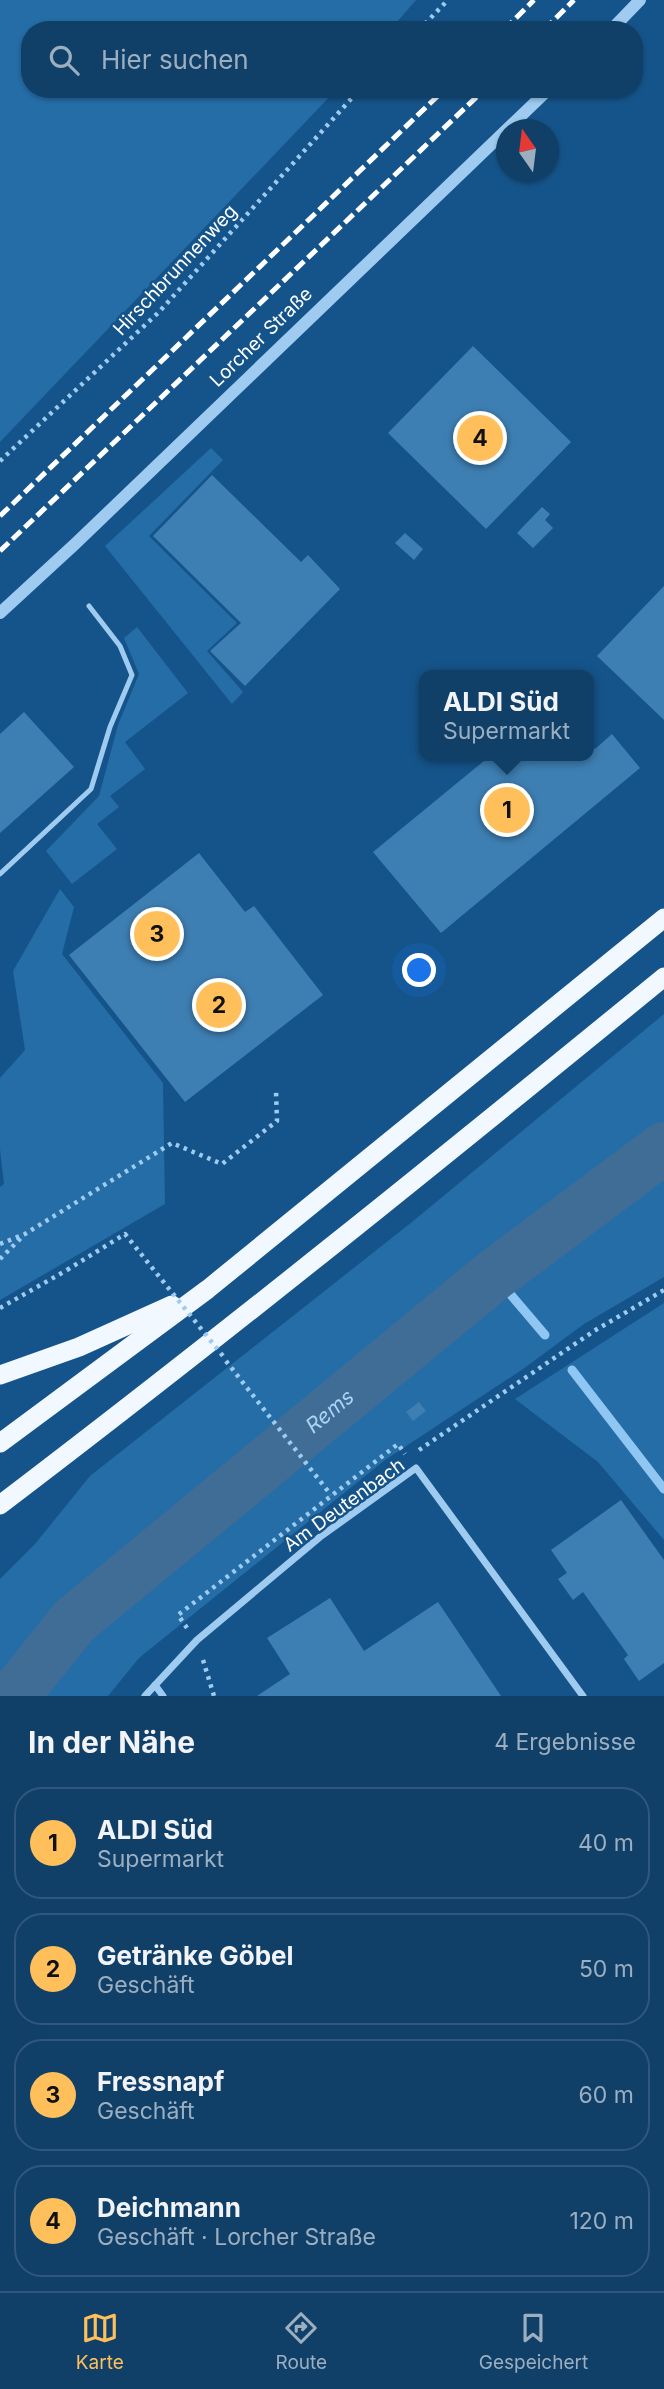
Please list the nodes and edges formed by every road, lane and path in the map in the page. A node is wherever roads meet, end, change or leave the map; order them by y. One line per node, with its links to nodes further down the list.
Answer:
1 (448, 0): 3 (path)
2 (640, 0): 4 (street)
3 (428, 21)
4 (620, 21)
5 (352, 98): 7 (path, Hirschbrunnenweg)
6 (539, 98): 9 (street, Lorcher Straße)
7 (0, 461)
8 (89, 606): 10 (lane)
9 (0, 612)
10 (0, 874)
11 (664, 918): 17 (highway)
12 (664, 977): 25 (highway)
13 (276, 1091): 14 (path)
14 (25, 1234): 15 (path); 16 (path)
15 (0, 1244)
16 (0, 1259)
17 (208, 1289): 20 (highway); 21 (highway)
18 (664, 1290): 22 (path)
19 (0, 1308): 24 (path, bridge)
20 (0, 1375)
21 (0, 1443)
22 (408, 1458): 23 (path); 24 (path)
23 (416, 1468): 26 (street, Am Deutenbach); 31 (street, Am Deutenbach)
24 (331, 1495): 26 (path)
25 (0, 1505)
26 (197, 1640): 27 (street, Am Deutenbach); 30 (path)
27 (155, 1685): 28 (street, Am Deutenbach); 29 (street)
28 (145, 1696)
29 (163, 1696)
30 (214, 1696)
31 (583, 1696)

